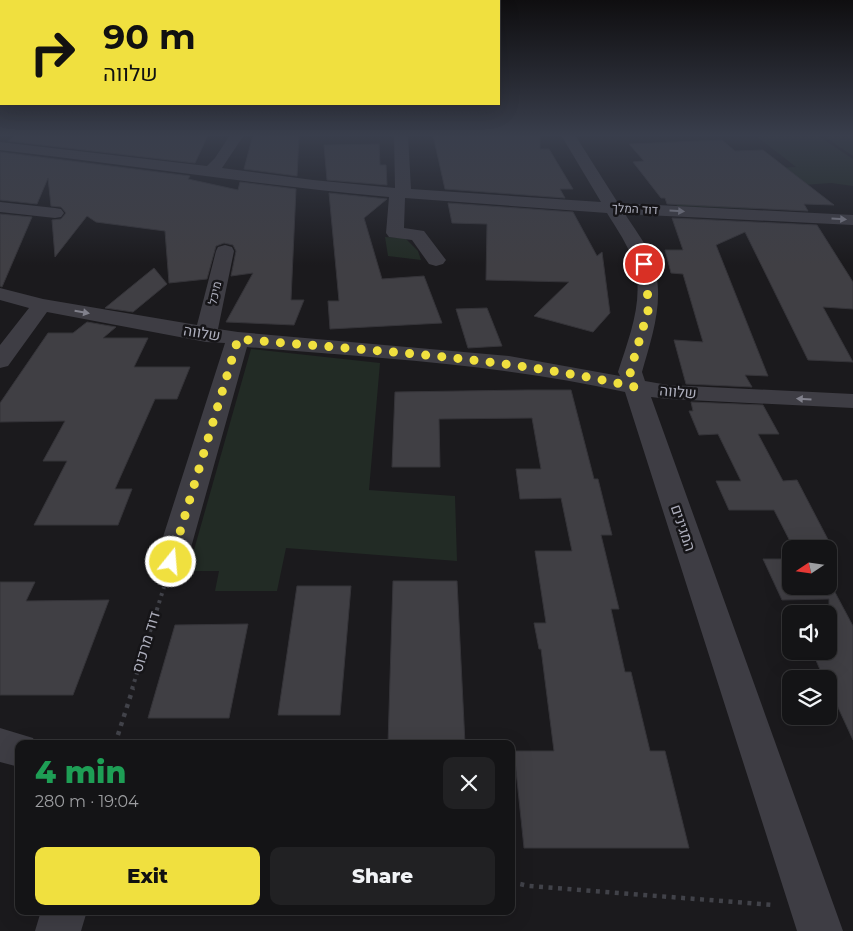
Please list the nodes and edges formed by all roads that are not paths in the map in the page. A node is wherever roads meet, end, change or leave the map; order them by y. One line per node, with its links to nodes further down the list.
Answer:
1 (265, 178): 4 (street, דוד המלך)
2 (400, 178): 4 (street)
3 (594, 178): 6 (street, המגינים)
4 (400, 193): 6 (street, דוד המלך); 10 (street)
5 (0, 207): 7 (street)
6 (611, 208): 8 (street, דוד המלך, one-way to 8); 16 (street, המגינים)
7 (56, 213)
8 (853, 220)
9 (225, 251): 13 (street, מיכל)
10 (436, 260)
11 (0, 294): 12 (street, שלווה)
12 (42, 305): 13 (street, שלווה, one-way to 13); 15 (street)
13 (206, 335): 14 (street, שלווה)
14 (238, 339): 16 (street, שלווה); 18 (street)
15 (0, 361)
16 (635, 387): 17 (street, שלווה, one-way to 16); 22 (street, המגינים)
17 (853, 401)
18 (171, 562)
19 (0, 745): 20 (street)
20 (15, 749)
21 (63, 915): 23 (street)
22 (816, 920)
23 (58, 931)

